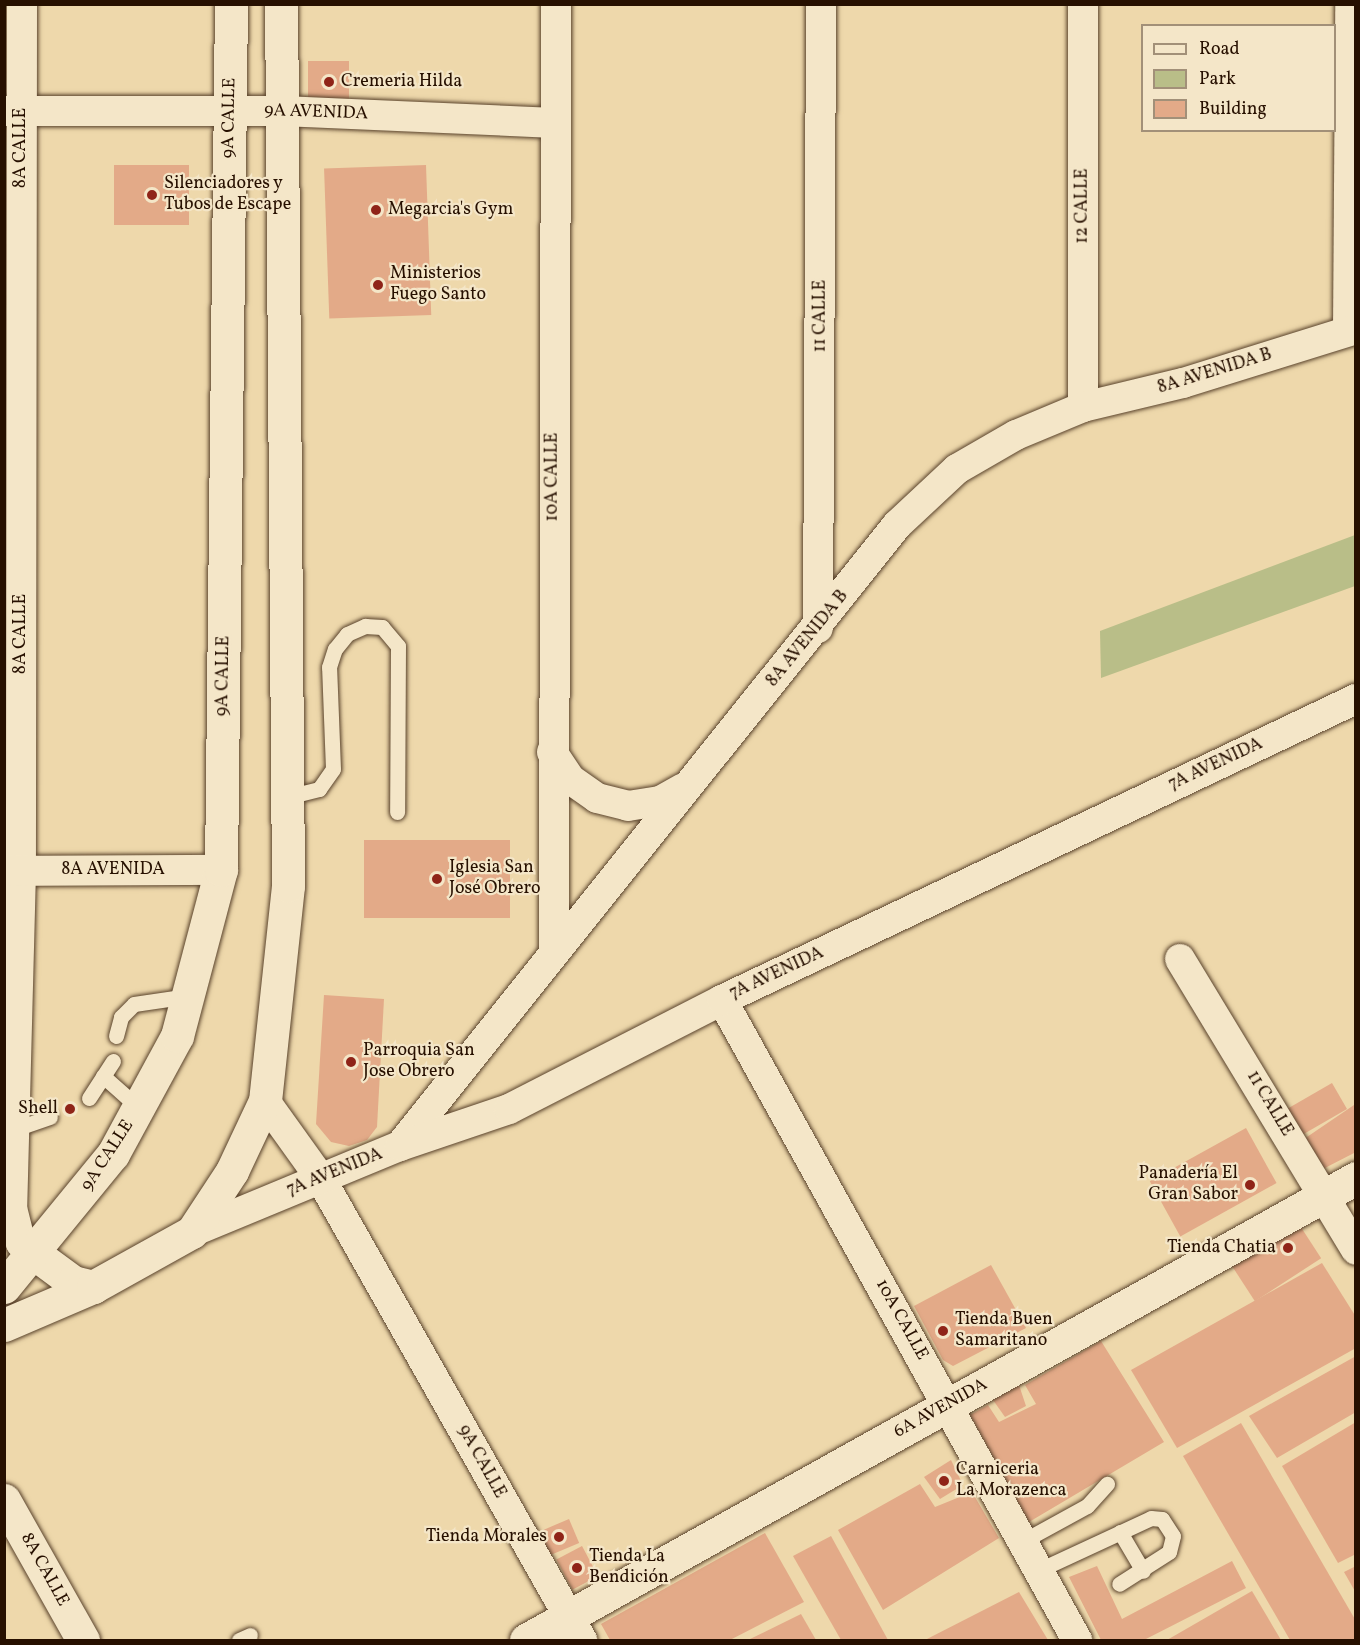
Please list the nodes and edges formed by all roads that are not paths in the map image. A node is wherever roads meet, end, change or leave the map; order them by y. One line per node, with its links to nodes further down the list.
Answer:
1 (22, 4): 8 (street, 8A CALLE)
2 (231, 4): 9 (main road, 9A CALLE)
3 (281, 4): 10 (main road)
4 (556, 4): 11 (street, 10A CALLE)
5 (821, 4): 14 (street, 11 CALLE)
6 (1083, 4): 13 (street, 12 CALLE)
7 (1350, 4): 12 (street)
8 (13, 111): 9 (street, 9A AVENIDA); 21 (street, 8A CALLE)
9 (231, 111): 10 (street, 9A AVENIDA); 20 (main road, 9A CALLE)
10 (282, 111): 11 (street, 9A AVENIDA); 18 (main road)
11 (555, 123): 16 (street, 10A CALLE)
12 (1352, 329): 13 (street, 8A AVENIDA B)
13 (1083, 407): 14 (street, 8A AVENIDA B)
14 (818, 628): 17 (street, 8A AVENIDA B)
15 (1356, 699): 25 (street, 7A AVENIDA)
16 (552, 753): 17 (street); 22 (street, 10A CALLE)
17 (688, 785): 22 (street, 8A AVENIDA B)
18 (287, 797): 19 (lane); 30 (main road)
19 (397, 812)
20 (221, 870): 21 (street, 8A AVENIDA); 24 (main road, 9A CALLE)
21 (13, 871): 33 (street, 8A CALLE)
22 (554, 949): 34 (street, 8A AVENIDA B)
23 (1180, 959): 37 (street, 11 CALLE)
24 (188, 996): 26 (lane); 31 (main road, 9A CALLE)
25 (722, 1000): 34 (street, 7A AVENIDA); 44 (street, 10A CALLE)
26 (116, 1036)
27 (113, 1061): 28 (lane)
28 (103, 1076): 29 (lane); 31 (lane)
29 (89, 1098)
30 (265, 1101): 36 (street, 9A CALLE); 38 (main road)
31 (139, 1108): 40 (main road, 9A CALLE)
32 (50, 1117): 33 (lane)
33 (15, 1129): 40 (street, 8A CALLE)
34 (400, 1146): 36 (street, 7A AVENIDA)
35 (1356, 1178): 37 (main road, 6A AVENIDA)
36 (321, 1179): 38 (street, 7A AVENIDA); 52 (street, 9A CALLE)
37 (1324, 1195): 39 (street, 11 CALLE); 44 (main road, 6A AVENIDA)
38 (192, 1232): 42 (main road)
39 (1356, 1250)
40 (35, 1254): 41 (main road, 9A CALLE); 42 (main road)
41 (4, 1287)
42 (93, 1287): 43 (main road)
43 (4, 1325)
44 (948, 1405): 48 (street, 10A CALLE); 52 (main road, 6A AVENIDA)
45 (1107, 1484): 48 (lane)
46 (4, 1500): 53 (main road, 8A CALLE)
47 (1120, 1532): 49 (lane); 50 (lane); 50 (lane)
48 (1023, 1541): 49 (street, 10A CALLE)
49 (1039, 1570): 55 (street, 10A CALLE)
50 (1143, 1571): 51 (lane)
51 (1119, 1584)
52 (575, 1629): 54 (main road, 6A AVENIDA)
53 (83, 1641)
54 (526, 1641)
55 (1077, 1641)

